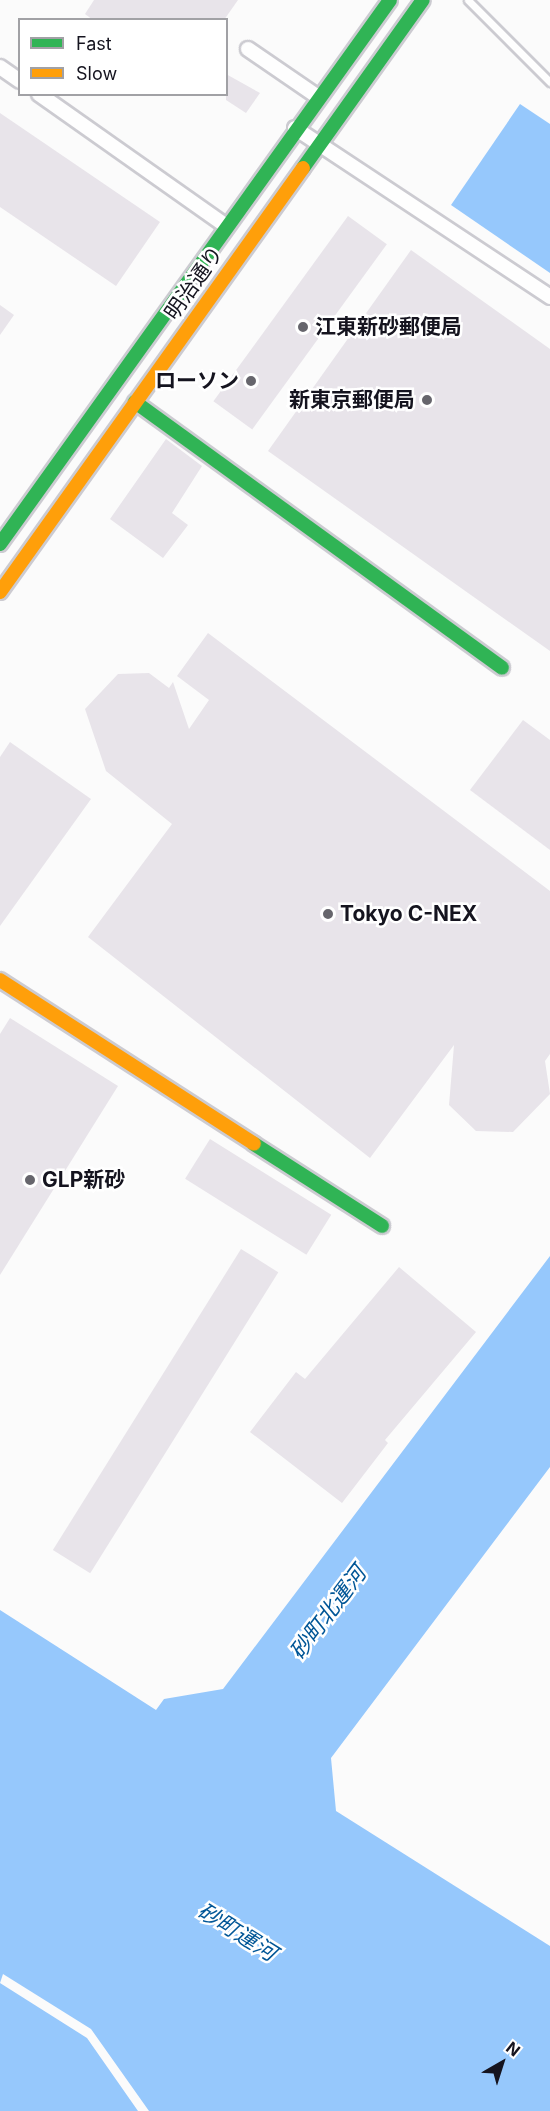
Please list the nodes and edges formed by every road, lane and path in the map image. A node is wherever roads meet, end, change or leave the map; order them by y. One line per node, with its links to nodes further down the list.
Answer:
1 (390, 0): 9 (main road, 明治通り)
2 (423, 0): 11 (main road, 明治通り)
3 (468, 0): 7 (lane)
4 (248, 49): 9 (street)
5 (0, 67): 6 (street)
6 (18, 80)
7 (550, 82)
8 (42, 96): 12 (street)
9 (318, 97): 10 (main road, 明治通り)
10 (296, 128): 11 (street); 12 (main road, 明治通り)
11 (319, 143): 13 (street); 14 (main road, 明治通り)
12 (226, 226): 15 (main road, 明治通り)
13 (550, 297)
14 (135, 402): 16 (main road, 明治通り); 17 (main road)
15 (0, 544)
16 (0, 592)
17 (502, 668)
18 (0, 980): 19 (main road)
19 (382, 1226)

